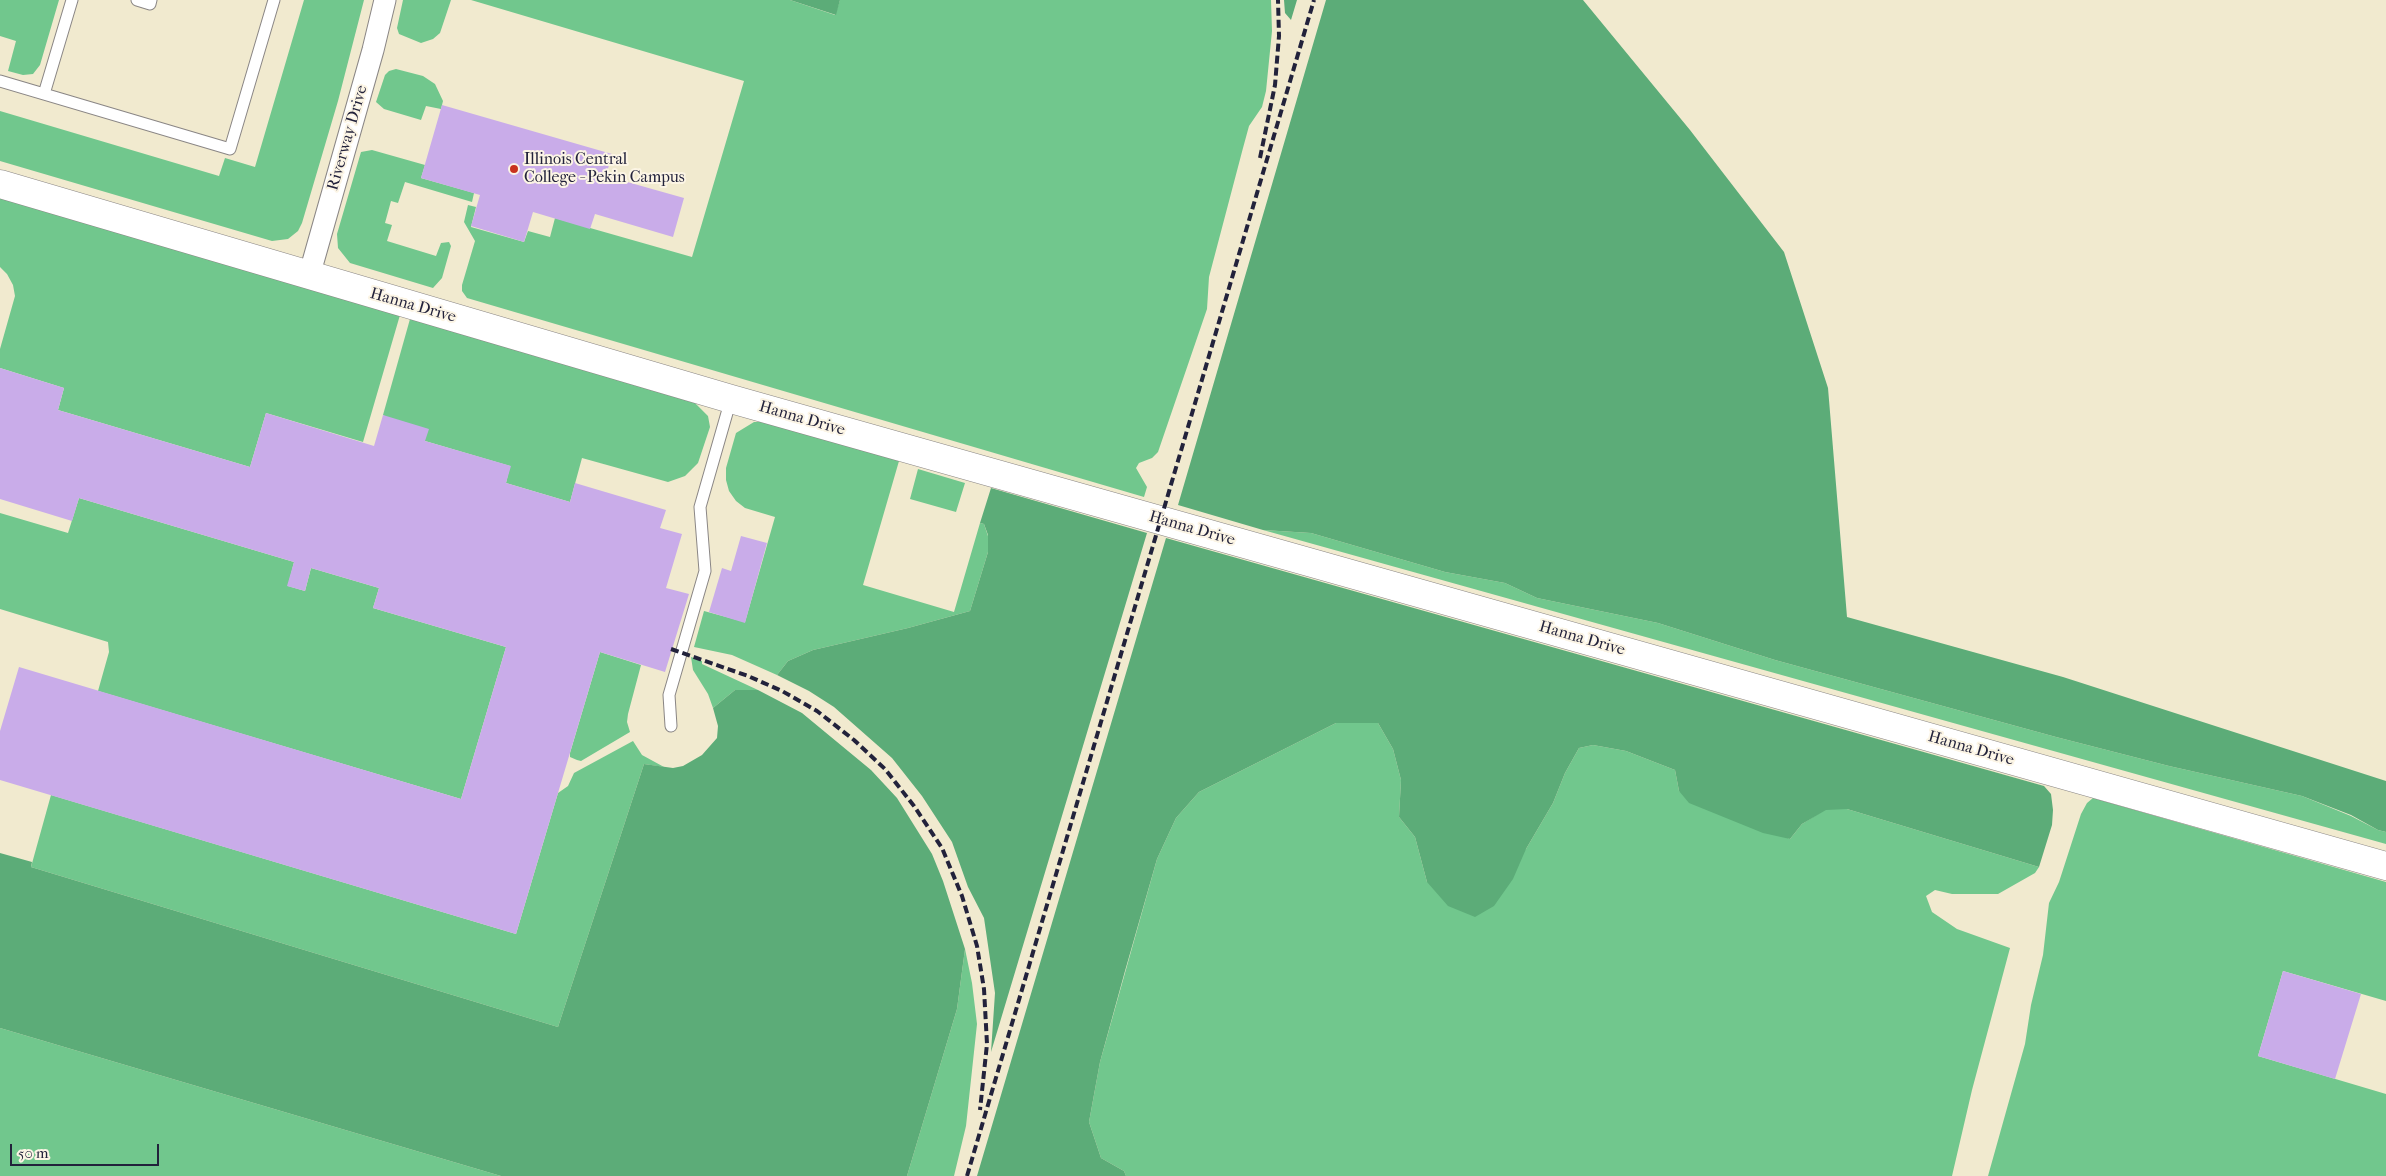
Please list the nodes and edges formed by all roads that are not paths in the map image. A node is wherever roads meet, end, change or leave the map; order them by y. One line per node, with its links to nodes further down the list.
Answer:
1 (72, 0): 7 (lane)
2 (137, 0): 3 (lane)
3 (151, 0)
4 (274, 0): 7 (lane)
5 (385, 0): 9 (street, Riverway Drive)
6 (0, 81): 7 (lane)
7 (44, 94)
8 (0, 184): 9 (street, Hanna Drive)
9 (309, 276): 10 (street, Hanna Drive)
10 (731, 399): 11 (lane); 12 (street, Hanna Drive)
11 (671, 726)
12 (2386, 866)

